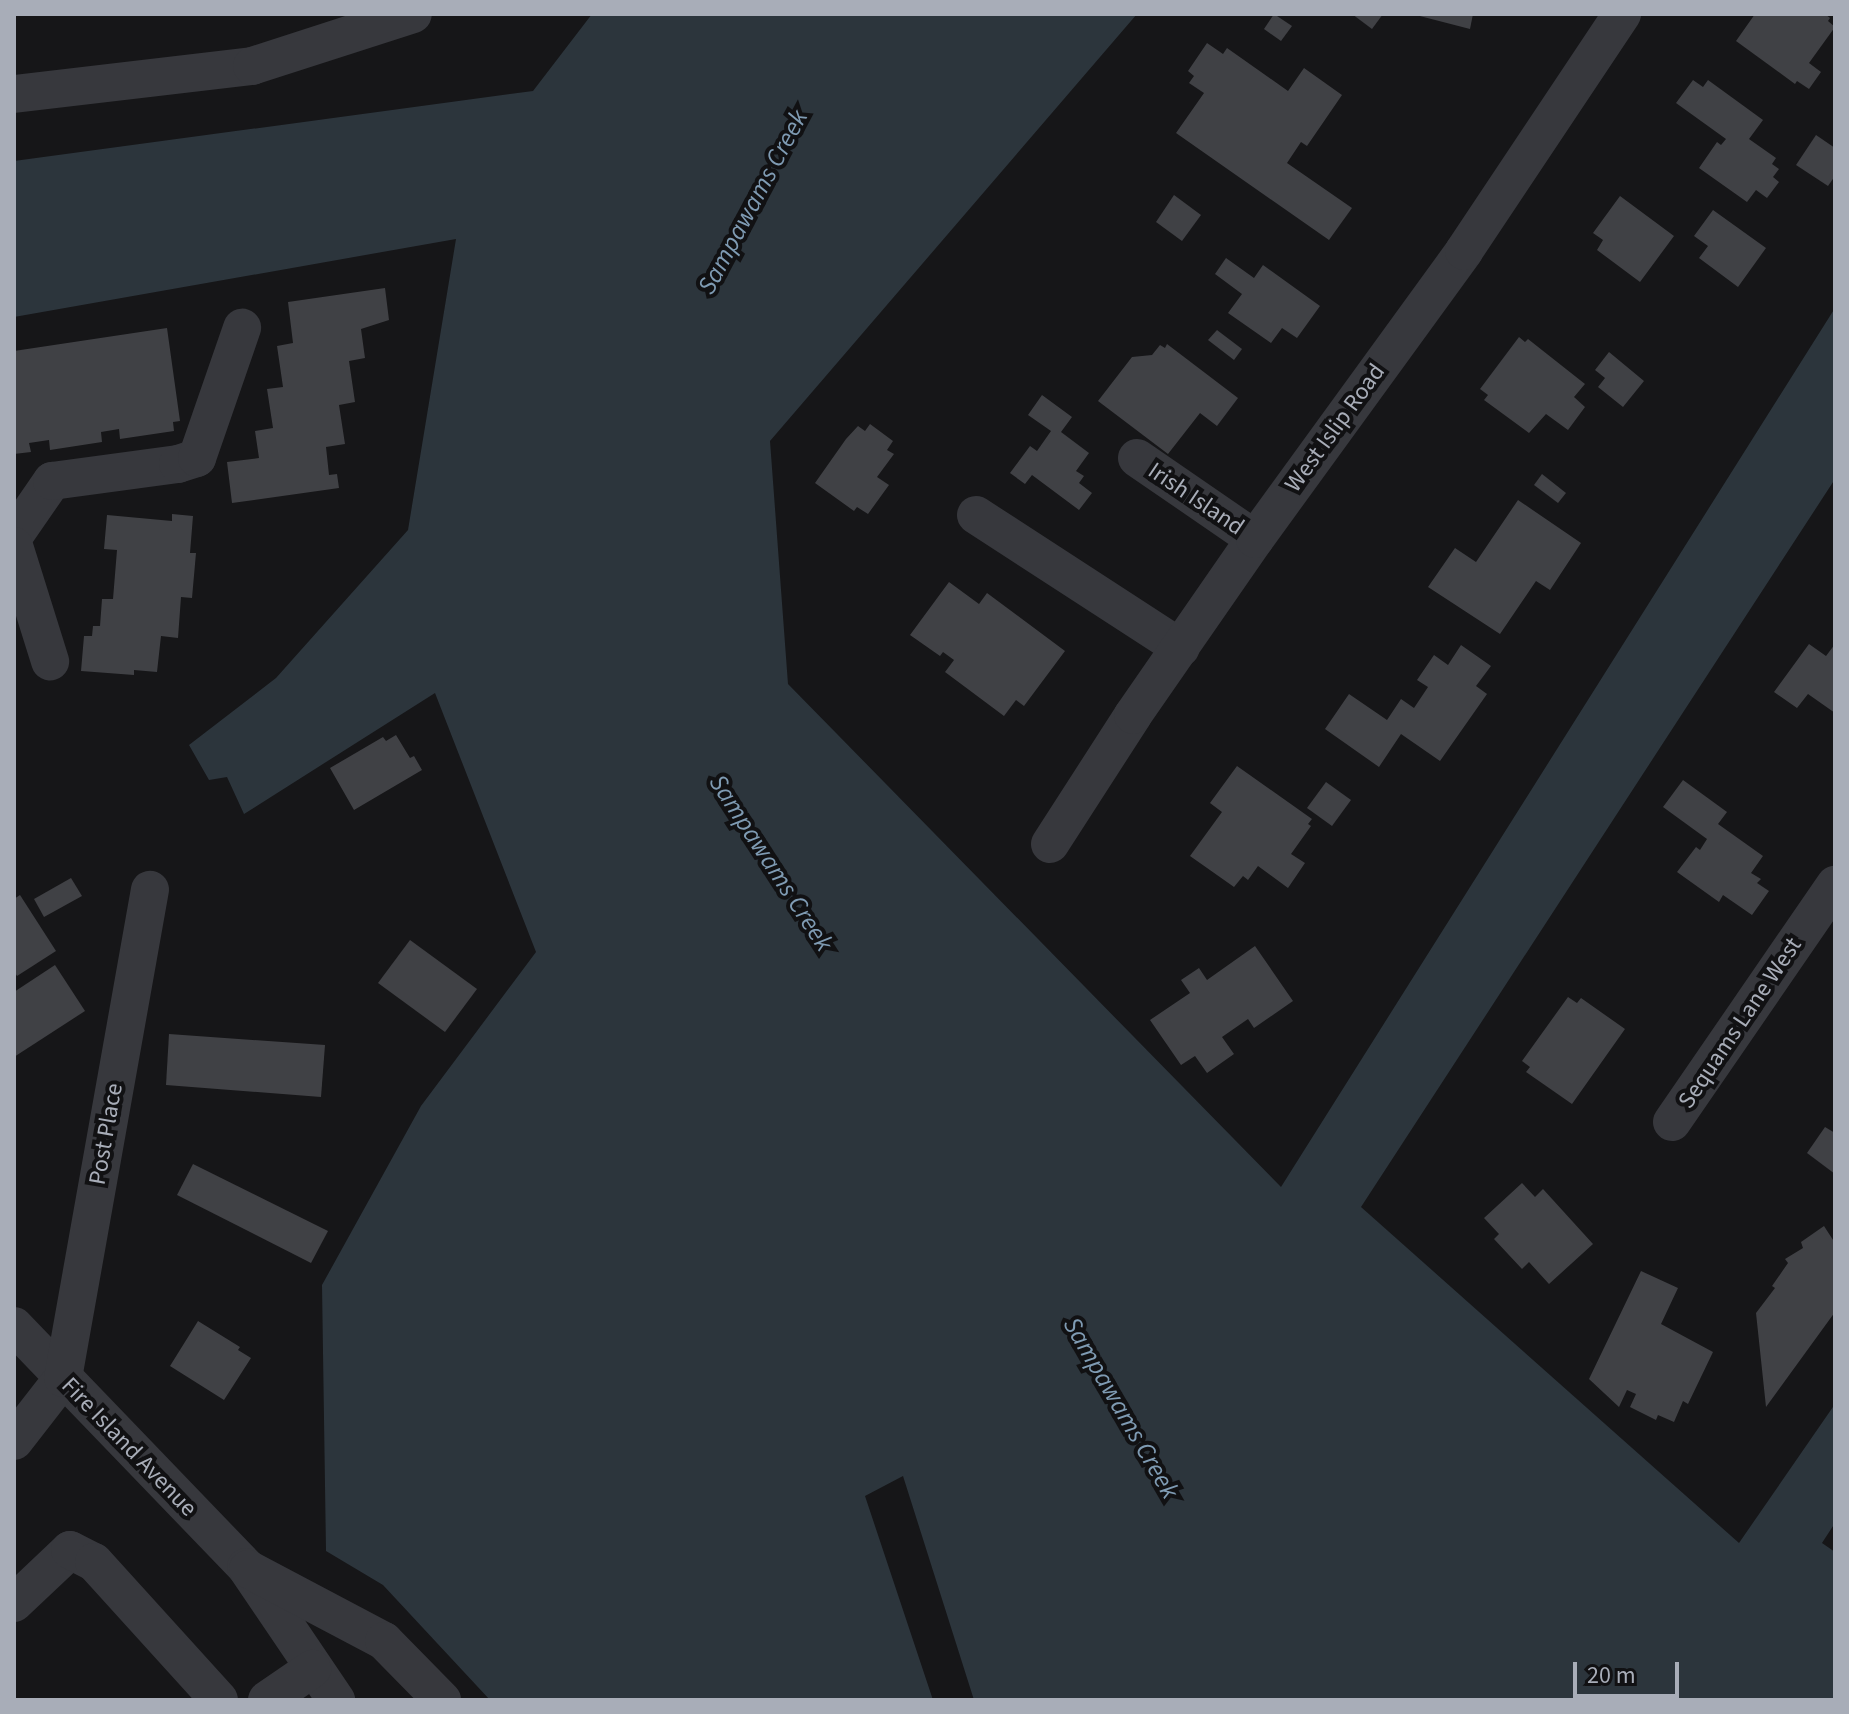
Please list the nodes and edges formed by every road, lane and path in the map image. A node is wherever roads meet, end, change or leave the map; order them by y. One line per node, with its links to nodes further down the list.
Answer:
1 (413, 14): 3 (street)
2 (1622, 14): 8 (street, West Islip Road)
3 (14, 94)
4 (242, 328): 7 (street)
5 (1137, 458): 8 (street, Irish Island)
6 (976, 515): 10 (street)
7 (14, 536)
8 (1255, 539): 10 (street, West Islip Road)
9 (14, 546): 11 (street)
10 (1181, 648): 12 (street, West Islip Road)
11 (50, 661)
12 (1050, 844)
13 (1835, 885): 15 (street, Sequams Lane West)
14 (150, 890): 17 (street, Post Place)
15 (1672, 1122)
16 (14, 1326): 17 (street, Fire Island Avenue)
17 (63, 1378): 18 (street); 19 (street, Fire Island Avenue)
18 (14, 1441)
19 (246, 1567): 21 (street); 25 (street)
20 (14, 1603): 22 (street)
21 (312, 1669): 23 (street); 24 (street)
22 (219, 1700)
23 (267, 1700)
24 (336, 1700)
25 (442, 1700)

